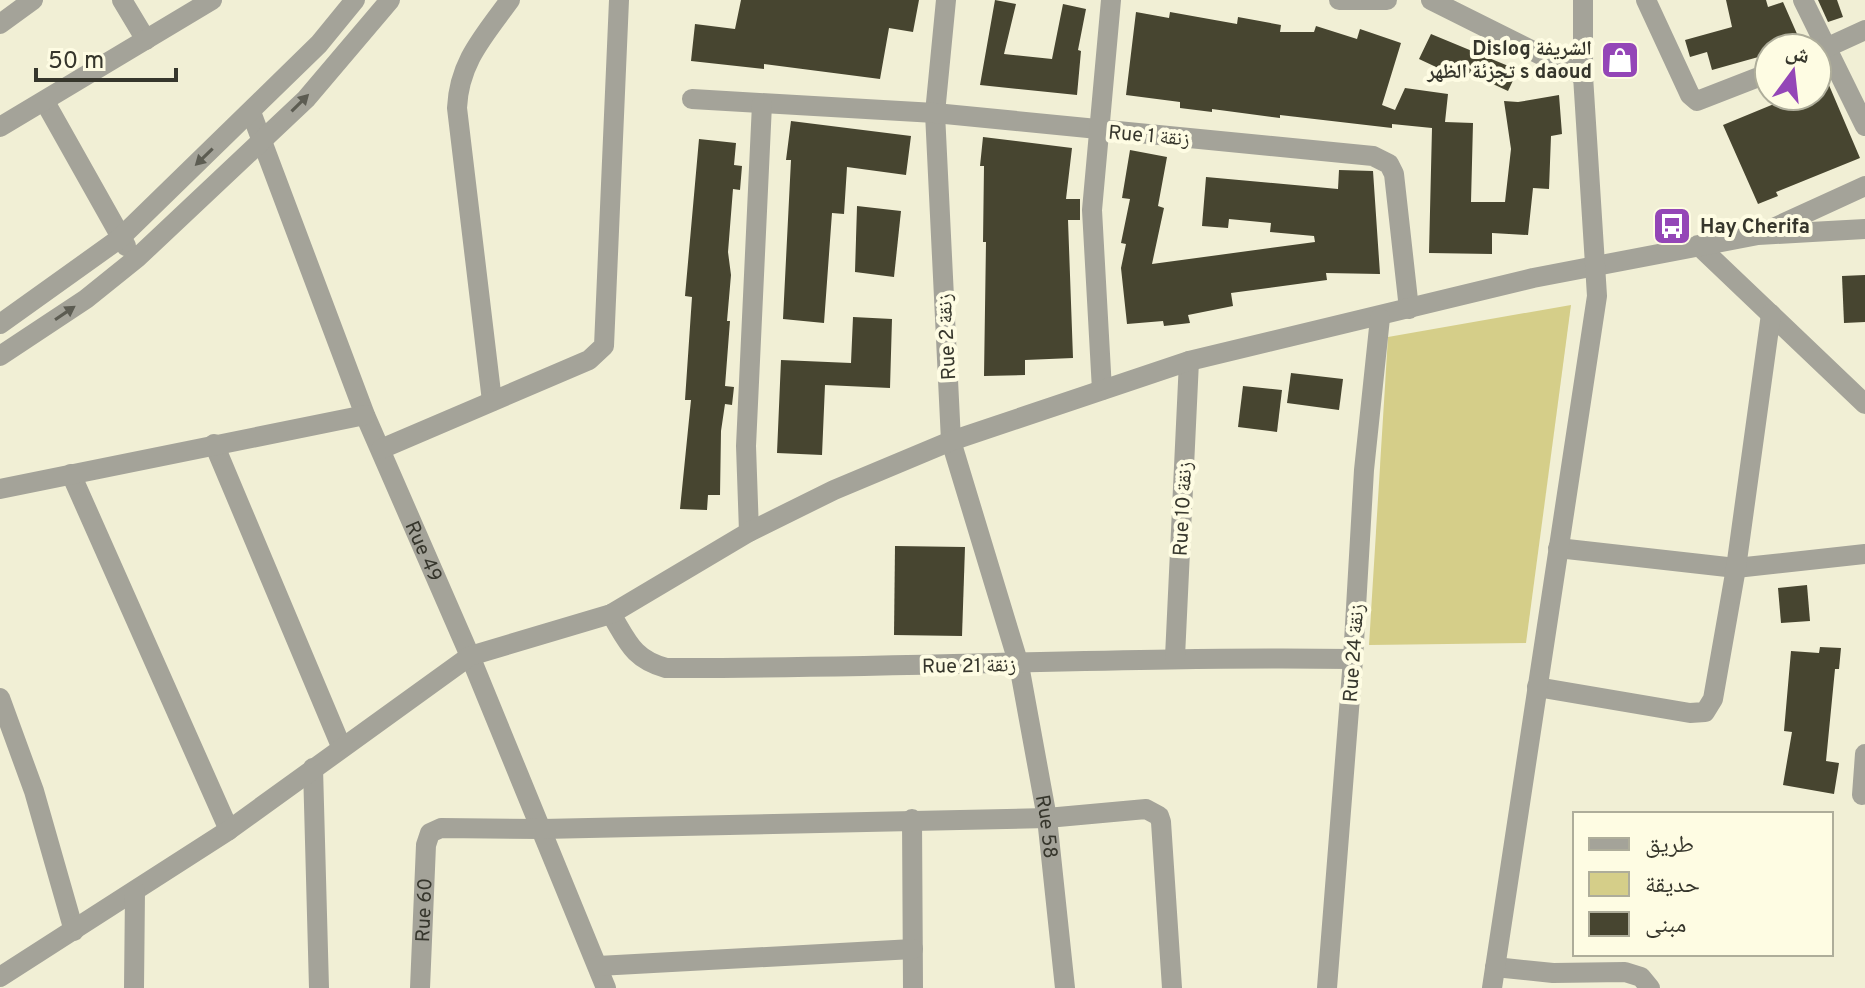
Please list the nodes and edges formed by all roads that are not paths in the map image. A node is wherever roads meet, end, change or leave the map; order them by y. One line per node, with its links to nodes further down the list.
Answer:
1 (33, 0): 16 (street)
2 (122, 0): 19 (street)
3 (212, 0): 19 (street)
4 (355, 0): 27 (street)
5 (390, 0): 32 (street, one-way to 5)
6 (510, 0): 47 (street)
7 (619, 0): 47 (street)
8 (946, 0): 28 (street, Rue 2 زنقة)
9 (1111, 0): 31 (street)
10 (1339, 0): 11 (street)
11 (1387, 0)
12 (1431, 0): 22 (street)
13 (1583, 0): 22 (street)
14 (1646, 0): 23 (street)
15 (1803, 0): 18 (street)
16 (0, 24)
17 (1865, 30): 20 (street)
18 (1815, 32)
19 (146, 40): 25 (street)
20 (1833, 45)
21 (1833, 69): 29 (street)
22 (1583, 76): 39 (street)
23 (1753, 79)
24 (692, 99): 26 (street, Rue 1 زنقة)
25 (45, 102): 30 (street); 36 (street)
26 (762, 104): 28 (street, Rue 1 زنقة); 55 (street)
27 (251, 112): 32 (street, Rue 49); 36 (street, one-way to 36)
28 (935, 113): 31 (street, Rue 1 زنقة); 50 (street, Rue 2 زنقة)
29 (1865, 126)
30 (0, 127)
31 (1098, 130): 40 (street, Rue 1 زنقة); 46 (street)
32 (264, 139): 38 (street); 49 (street, Rue 49)
33 (1865, 186): 35 (street)
34 (1865, 229): 35 (street)
35 (1758, 235): 37 (street)
36 (119, 239): 38 (street); 43 (street)
37 (1698, 245): 39 (street); 41 (street)
38 (137, 258): 44 (street, one-way to 38)
39 (1594, 266): 40 (street); 56 (street)
40 (1409, 309): 42 (street)
41 (1771, 314): 48 (street); 58 (street)
42 (1380, 318): 45 (street); 62 (street, Rue 24 زنقة)
43 (0, 324)
44 (0, 356)
45 (1189, 361): 46 (street); 61 (street, Rue 10 زنقة)
46 (1102, 390): 50 (street)
47 (492, 401): 52 (street)
48 (1865, 404)
49 (365, 415): 51 (street); 52 (street, Rue 49)
50 (951, 441): 55 (street); 63 (street, Rue 2 زنقة)
51 (214, 444): 53 (street); 66 (street)
52 (381, 449): 60 (street, Rue 49)
53 (71, 474): 54 (street); 73 (street)
54 (0, 489)
55 (749, 532): 59 (street)
56 (1558, 548): 58 (street); 64 (street)
57 (1865, 554): 58 (street)
58 (1736, 568): 64 (street)
59 (611, 614): 60 (street); 63 (street, Rue 21 زنقة)
60 (470, 656): 66 (street); 72 (street, Rue 49)
61 (1175, 657): 62 (street, Rue 21 زنقة); 63 (street, Rue 21 زنقة)
62 (1353, 659): 87 (street, Rue 24 زنقة)
63 (1019, 665): 70 (street, Rue 58)
64 (1537, 687): 78 (street)
65 (0, 698): 75 (street)
66 (341, 746): 68 (street)
67 (1865, 754): 69 (street)
68 (313, 768): 73 (street); 81 (street)
69 (1862, 795)
70 (1047, 818): 71 (street); 85 (street, Rue 58); 86 (street)
71 (912, 819): 72 (street); 76 (street)
72 (542, 829): 77 (street, Rue 49); 82 (street, Rue 60)
73 (229, 830): 74 (street)
74 (135, 891): 75 (street); 80 (street)
75 (74, 931): 79 (street)
76 (913, 949): 77 (street); 84 (street)
77 (598, 966): 83 (street, Rue 49)
78 (1495, 967): 88 (street); 89 (street)
79 (0, 977)
80 (134, 988)
81 (319, 988)
82 (420, 988)
83 (606, 988)
84 (913, 988)
85 (1065, 988)
86 (1172, 988)
87 (1327, 988)
88 (1492, 988)
89 (1650, 988)

